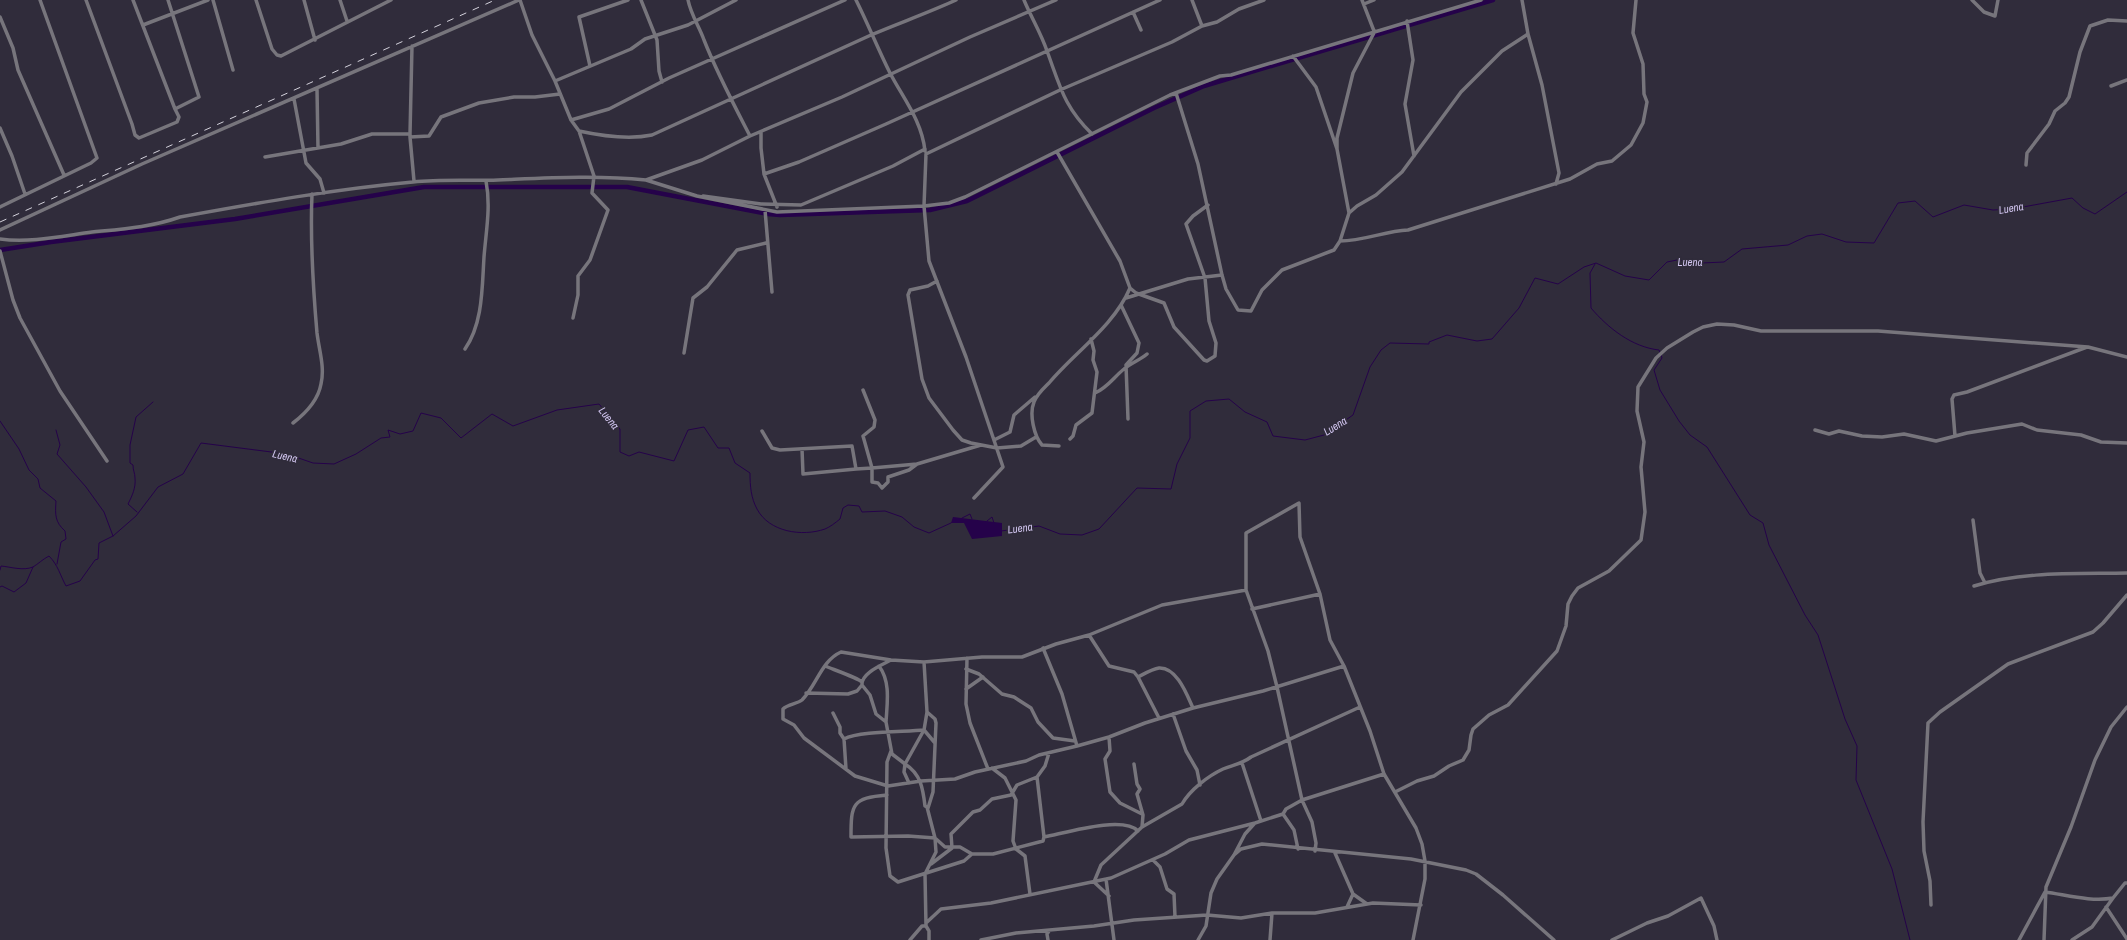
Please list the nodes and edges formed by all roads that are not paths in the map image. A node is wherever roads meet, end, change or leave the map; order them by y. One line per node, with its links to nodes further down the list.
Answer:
1 (40, 0): 83 (street)
2 (86, 0): 64 (street)
3 (133, 0): 39 (street)
4 (168, 0): 33 (street)
5 (208, 0): 33 (street)
6 (213, 0): 52 (street)
7 (256, 0): 46 (street)
8 (304, 0): 46 (street)
9 (340, 0): 35 (street)
10 (391, 0): 35 (street)
11 (519, 0): 47 (street); 55 (street)
12 (628, 0): 51 (street)
13 (641, 0): 44 (street)
14 (688, 0): 37 (street)
15 (736, 0): 37 (street)
16 (845, 0): 50 (street)
17 (856, 0): 45 (street)
18 (956, 0): 45 (street)
19 (1024, 0): 31 (street)
20 (1056, 0): 31 (street)
21 (1160, 0): 32 (street)
22 (1192, 0): 40 (street)
23 (1264, 0): 40 (street)
24 (1374, 0): 30 (street)
25 (1481, 0): 38 (street)
26 (1522, 0): 43 (street)
27 (1636, 0): 88 (street)
28 (1972, 0): 29 (street)
29 (1998, 0)
30 (1363, 2): 42 (street)
31 (1029, 12): 48 (street); 53 (street)
32 (1133, 12): 41 (street); 48 (street)
33 (172, 14): 39 (street); 64 (street)
34 (0, 17): 83 (street)
35 (347, 21): 46 (street)
36 (2127, 21): 81 (street)
37 (695, 22): 44 (street); 50 (street)
38 (1407, 22): 42 (street); 79 (street)
39 (143, 25): 64 (street)
40 (1202, 26): 59 (street)
41 (1141, 30)
42 (1374, 31): 49 (street); 76 (street)
43 (1528, 34): 79 (street); 88 (street)
44 (656, 35): 51 (street); 56 (street)
45 (872, 35): 53 (street); 62 (street)
46 (315, 40)
47 (412, 46): 58 (street); 71 (street)
48 (1048, 51): 59 (street); 65 (street)
49 (1293, 56): 60 (street); 76 (street)
50 (711, 60): 56 (street); 62 (street)
51 (590, 66): 55 (street)
52 (233, 70)
53 (891, 75): 65 (street); 69 (street)
54 (2127, 80): 57 (street)
55 (555, 81): 61 (street)
56 (662, 82): 66 (street)
57 (2111, 86)
58 (317, 89): 63 (street); 73 (street)
59 (1060, 90): 70 (street); 78 (street)
60 (1176, 93): 70 (street); 94 (street)
61 (560, 94): 66 (street); 71 (street)
62 (730, 98): 68 (street); 72 (street)
63 (294, 99): 74 (street); 100 (street)
64 (176, 109)
65 (913, 112): 75 (street); 82 (street)
66 (571, 120): 68 (street)
67 (0, 129): 90 (street)
68 (579, 131): 84 (street)
69 (761, 132): 72 (street); 82 (street)
70 (1092, 134): 77 (street)
71 (410, 135): 73 (street); 86 (street)
72 (750, 136): 85 (street)
73 (318, 148): 74 (street)
74 (304, 149): 80 (street); 89 (street)
75 (925, 149): 78 (street); 93 (street)
76 (1337, 149): 99 (street)
77 (1057, 152): 95 (street); 108 (street)
78 (926, 154): 95 (street)
79 (1414, 156): 99 (street)
80 (265, 157)
81 (2026, 165)
82 (764, 174): 93 (street)
83 (64, 175): 90 (street)
84 (594, 176): 85 (street); 87 (street); 113 (street)
85 (646, 180): 92 (street)
86 (414, 181): 87 (street); 89 (street)
87 (486, 181): 116 (street)
88 (1556, 184): 102 (street)
89 (324, 193): 91 (street)
90 (25, 194): 96 (street)
91 (312, 194): 101 (street); 125 (street)
92 (697, 196): 93 (street); 97 (street)
93 (777, 205): 98 (street)
94 (1208, 205): 105 (street); 106 (street)
95 (924, 206): 98 (street); 107 (street)
96 (0, 207)
97 (764, 210): 98 (street); 103 (street)
98 (777, 212)
99 (1349, 213): 102 (street)
100 (0, 230)
101 (0, 239)
102 (1340, 242): 105 (street)
103 (766, 243): 109 (street); 117 (street)
104 (0, 251): 137 (street)
105 (1222, 275): 106 (street)
106 (1205, 278): 110 (street); 110 (street)
107 (937, 281): 131 (street); 133 (street)
108 (1130, 288): 110 (street); 111 (street)
109 (772, 292)
110 (1136, 293): 111 (street)
111 (1126, 298): 112 (street)
112 (1121, 305): 114 (street); 120 (street)
113 (573, 318)
114 (1091, 339): 122 (street); 123 (street)
115 (2088, 346): 119 (street); 128 (street); 195 (street)
116 (465, 349)
117 (684, 353)
118 (1147, 354): 120 (street)
119 (2127, 357)
120 (1126, 368): 122 (street); 124 (street)
121 (863, 390): 139 (street)
122 (1095, 393): 130 (street)
123 (1037, 395): 129 (street); 131 (street)
124 (1128, 419)
125 (293, 423)
126 (1815, 430): 128 (street)
127 (762, 431): 136 (street)
128 (1955, 436): 132 (street)
129 (1036, 437): 134 (street); 135 (street)
130 (1070, 439)
131 (994, 440): 135 (street)
132 (2127, 443)
133 (982, 445): 135 (street); 138 (street)
134 (1059, 446)
135 (997, 448): 141 (street)
136 (802, 449): 140 (street); 140 (street)
137 (107, 461)
138 (917, 464): 139 (street); 139 (street)
139 (872, 468): 140 (street)
140 (856, 469)
141 (974, 498)
142 (1974, 520): 144 (street)
143 (2127, 573): 144 (street)
144 (1985, 583): 145 (street)
145 (1974, 586)
146 (1246, 590): 147 (street); 149 (street); 150 (street)
147 (1320, 594): 149 (street); 157 (street)
148 (2127, 595): 233 (street)
149 (1252, 609): 162 (street)
150 (1089, 635): 151 (street); 160 (street)
151 (1043, 648): 152 (street); 177 (street)
152 (966, 658): 154 (street); 158 (street)
153 (891, 660): 154 (street); 155 (street); 156 (street)
154 (924, 662): 168 (street)
155 (825, 666): 161 (street); 164 (street)
156 (879, 666): 161 (street); 172 (street)
157 (1344, 666): 162 (street); 167 (street)
158 (966, 669): 159 (street); 163 (street)
159 (983, 677): 163 (street); 177 (street)
160 (1138, 677): 166 (street); 171 (street)
161 (862, 684): 164 (street); 172 (street)
162 (1277, 687): 166 (street); 178 (street)
163 (966, 689): 187 (street)
164 (806, 693): 186 (street)
165 (2127, 707): 226 (street)
166 (1193, 708): 170 (street)
167 (1360, 708): 178 (street); 188 (street)
168 (927, 712): 173 (street); 179 (street)
169 (833, 713): 176 (street)
170 (1172, 714): 171 (street); 193 (street)
171 (1159, 718): 175 (street)
172 (886, 722): 174 (street)
173 (924, 730): 174 (street); 179 (street); 184 (street)
174 (889, 733): 176 (street); 181 (street)
175 (1109, 737): 180 (street); 200 (street)
176 (844, 739): 186 (street)
177 (1075, 741): 180 (street)
178 (1288, 741): 183 (street); 198 (street)
179 (935, 743): 190 (street)
180 (1077, 746): 182 (street)
181 (891, 751): 184 (street); 194 (street)
182 (1049, 753): 187 (street); 189 (street)
183 (1242, 763): 193 (street); 203 (street)
184 (905, 764): 191 (street); 192 (street)
185 (1134, 764): 200 (street)
186 (846, 768): 194 (street)
187 (990, 768): 190 (street); 196 (street)
188 (1384, 774): 195 (street); 198 (street)
189 (1037, 777): 196 (street); 208 (street)
190 (934, 780): 191 (street); 199 (street)
191 (921, 781): 192 (street); 199 (street)
192 (908, 783): 194 (street)
193 (1200, 784): 202 (street)
194 (888, 786): 197 (street)
195 (1395, 792): 220 (street)
196 (1013, 794): 211 (street); 212 (street)
197 (887, 795): 207 (street); 207 (street)
198 (1302, 800): 201 (street); 210 (street)
199 (927, 809): 209 (street)
200 (1143, 814): 202 (street); 205 (street)
201 (1283, 814): 203 (street); 213 (street)
202 (1152, 820): 205 (street)
203 (1261, 821): 204 (street)
204 (1255, 824): 218 (street); 219 (street)
205 (1142, 826): 206 (street)
206 (1138, 831): 208 (street); 224 (street)
207 (886, 837): 209 (street); 222 (street)
208 (1044, 837): 212 (street)
209 (935, 838): 211 (street); 221 (street)
210 (1316, 843): 214 (street); 215 (street)
211 (952, 848): 217 (street); 221 (street)
212 (1016, 848): 217 (street); 227 (street)
213 (1298, 849): 214 (street); 218 (street)
214 (1315, 851): 215 (street)
215 (1324, 852): 216 (street)
216 (1335, 853): 220 (street); 228 (street)
217 (972, 854): 222 (street)
218 (1234, 855): 237 (street)
219 (1152, 860): 223 (street); 238 (street)
220 (1425, 861): 232 (street); 252 (street)
221 (931, 864): 222 (street)
222 (925, 874): 240 (street)
223 (1106, 879): 224 (street); 229 (street)
224 (1094, 882): 227 (street); 229 (street)
225 (2127, 883): 230 (street)
226 (2045, 892): 230 (street); 255 (street); 256 (street)
227 (1030, 894): 240 (street)
228 (1353, 894): 231 (street); 234 (street)
229 (1109, 896): 239 (street)
230 (2113, 898): 235 (street)
231 (1367, 904): 232 (street); 234 (street)
232 (1421, 905): 251 (street)
233 (1931, 905)
234 (1347, 907): 236 (street)
235 (2106, 907): 243 (street); 257 (street)
236 (1272, 913): 237 (street); 250 (street)
237 (1207, 915): 238 (street); 249 (street)
238 (1175, 917): 239 (street)
239 (1113, 923): 241 (street); 248 (street)
240 (926, 924): 244 (street); 245 (street)
241 (1049, 931): 242 (street); 247 (street)
242 (995, 939): 246 (street)
243 (2127, 939)
244 (910, 940)
245 (929, 940)
246 (981, 940)
247 (1048, 940)
248 (1114, 940)
249 (1198, 940)
250 (1270, 940)
251 (1413, 940)
252 (1554, 940)
253 (1612, 940): 254 (street)
254 (1717, 940)
255 (2019, 940)
256 (2044, 940)
257 (2072, 940)

